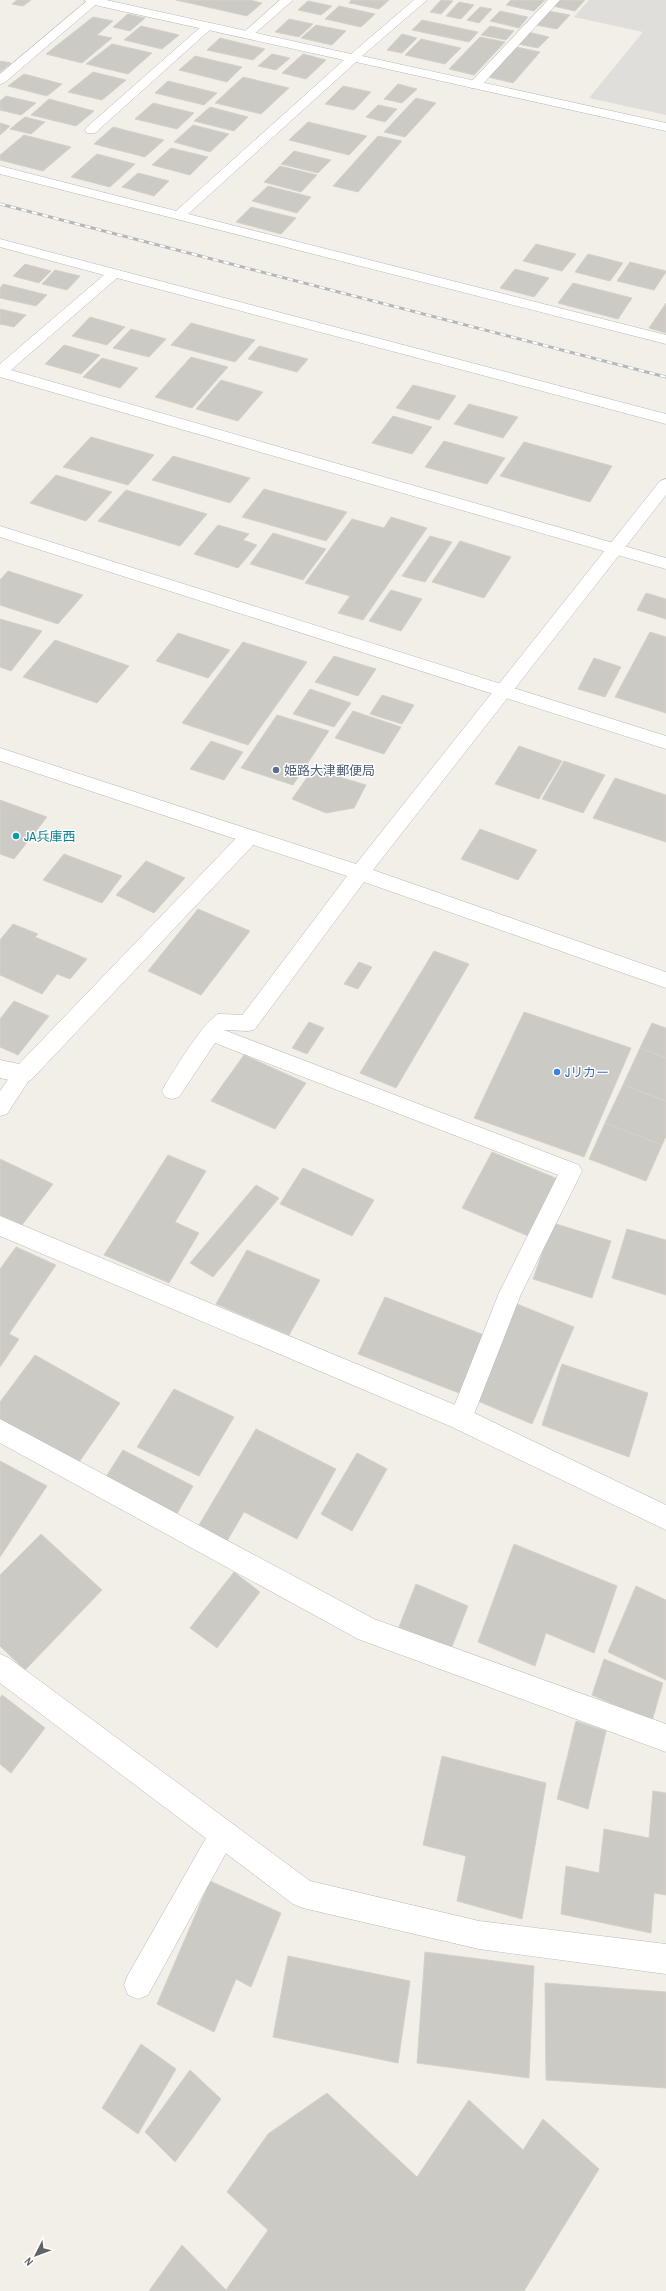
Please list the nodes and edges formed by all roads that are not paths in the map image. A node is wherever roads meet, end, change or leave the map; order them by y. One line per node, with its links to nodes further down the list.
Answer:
1 (92, 0): 5 (street); 8 (lane)
2 (287, 0): 6 (lane)
3 (421, 0): 7 (street)
4 (554, 0): 9 (lane)
5 (208, 26): 6 (street); 11 (lane)
6 (248, 35): 7 (street)
7 (353, 58): 9 (street); 13 (street)
8 (0, 80)
9 (475, 85): 10 (street)
10 (666, 127)
11 (91, 130)
12 (0, 170): 13 (street)
13 (179, 216): 16 (street)
14 (0, 243): 15 (street)
15 (114, 274): 17 (street); 20 (street)
16 (666, 340)
17 (666, 419)
18 (666, 484): 20 (street)
19 (0, 530): 22 (street)
20 (614, 550): 21 (street); 22 (street)
21 (666, 564)
22 (503, 692): 23 (street); 26 (street)
23 (666, 743)
24 (0, 754): 25 (street)
25 (249, 837): 26 (street); 31 (street)
26 (360, 873): 27 (street); 28 (street)
27 (666, 980)
28 (248, 1022): 29 (lane)
29 (210, 1033): 32 (lane); 35 (lane)
30 (0, 1069): 31 (street)
31 (23, 1074): 33 (lane)
32 (172, 1091)
33 (0, 1108)
34 (0, 1226): 35 (street)
35 (461, 1419): 37 (street)
36 (0, 1430): 39 (street)
37 (666, 1518)
38 (0, 1667): 40 (street)
39 (666, 1738)
40 (223, 1833): 41 (street); 42 (lane)
41 (666, 1959)
42 (138, 1985)

